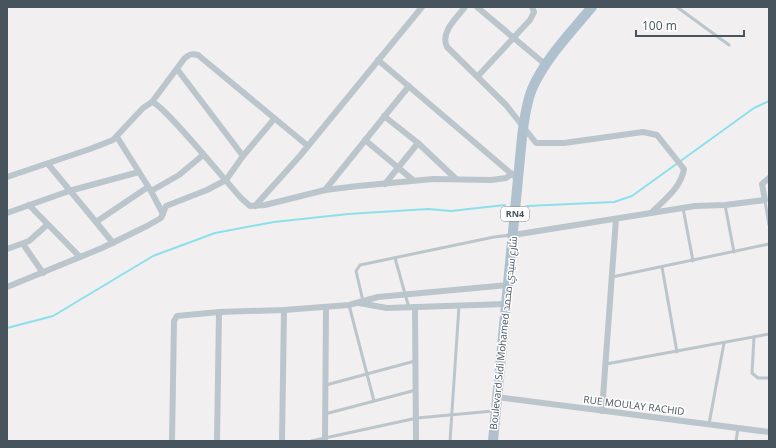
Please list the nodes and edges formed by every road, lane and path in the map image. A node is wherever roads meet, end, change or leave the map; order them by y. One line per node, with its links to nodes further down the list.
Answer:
1 (422, 7): 9 (street)
2 (465, 7): 12 (street)
3 (477, 7): 7 (street)
4 (532, 7): 7 (street)
5 (592, 7): 10 (main road, Boulevard Sidi Mohamed شارع سيدي محمد / RN4)
6 (676, 7): 8 (lane)
7 (513, 38): 10 (street); 12 (street)
8 (729, 45)
9 (378, 60): 13 (street); 21 (street)
10 (546, 65): 17 (main road, Boulevard Sidi Mohamed شارع سيدي محمد / RN4)
11 (177, 69): 14 (street); 16 (street); 23 (street)
12 (478, 76): 17 (street)
13 (409, 86): 15 (street); 27 (street)
14 (152, 102): 18 (street); 22 (street)
15 (384, 116): 19 (street); 20 (street)
16 (274, 119): 21 (street); 23 (street)
17 (523, 127): 27 (main road, Boulevard Sidi Mohamed شارع سيدي محمد / RN4); 43 (street)
18 (117, 137): 24 (street); 26 (street)
19 (365, 140): 25 (street); 35 (street)
20 (418, 143): 25 (street); 29 (street)
21 (308, 146): 40 (street)
22 (203, 155): 31 (street); 34 (street)
23 (243, 156): 31 (street)
24 (48, 164): 28 (street); 36 (street)
25 (397, 168): 32 (street); 33 (street)
26 (139, 172): 34 (street); 36 (street)
27 (515, 176): 29 (street); 49 (main road, Boulevard Sidi Mohamed شارع سيدي محمد / RN4)
28 (7, 177)
29 (455, 178): 32 (street)
30 (769, 178): 37 (street)
31 (226, 180): 40 (street); 44 (street)
32 (413, 180): 33 (street)
33 (385, 184): 35 (street)
34 (149, 189): 44 (street); 46 (street)
35 (325, 190): 40 (street)
36 (70, 191): 38 (street); 46 (street)
37 (765, 200): 39 (street); 47 (lane)
38 (29, 205): 42 (street); 48 (street)
39 (725, 205): 41 (street); 54 (lane)
40 (255, 206)
41 (683, 208): 43 (street); 57 (lane)
42 (7, 213)
43 (651, 213): 45 (street)
44 (163, 214): 50 (street)
45 (616, 219): 49 (street); 60 (street)
46 (96, 222): 50 (street)
47 (769, 224)
48 (47, 225): 51 (street); 55 (street)
49 (513, 235): 56 (lane); 61 (main road, Boulevard Sidi Mohamed شارع سيدي محمد / RN4)
50 (113, 243): 55 (street)
51 (23, 244): 53 (street); 59 (street)
52 (769, 244): 54 (lane)
53 (7, 248)
54 (734, 252): 57 (lane)
55 (80, 257): 59 (street)
56 (395, 258): 63 (lane); 64 (lane)
57 (693, 261): 58 (lane)
58 (662, 267): 60 (lane); 75 (lane)
59 (43, 273): 62 (street)
60 (612, 277): 77 (street)
61 (508, 285): 63 (street); 65 (main road, Boulevard Sidi Mohamed شارع سيدي محمد / RN4)
62 (7, 287)
63 (405, 294): 64 (street); 69 (lane)
64 (362, 303): 66 (street); 69 (street)
65 (506, 304): 67 (street); 82 (main road, Boulevard Sidi Mohamed شارع سيدي محمد / RN4)
66 (349, 305): 68 (street); 78 (lane)
67 (459, 306): 69 (street); 87 (lane)
68 (326, 307): 70 (street); 80 (street)
69 (412, 307): 76 (street)
70 (284, 310): 71 (street); 95 (street)
71 (218, 312): 93 (street); 94 (street)
72 (769, 334): 73 (lane)
73 (754, 337): 74 (lane); 79 (lane)
74 (724, 343): 75 (lane); 89 (lane)
75 (677, 352): 77 (lane)
76 (417, 361): 78 (lane); 81 (street)
77 (606, 364): 85 (street)
78 (368, 373): 80 (lane); 83 (lane)
79 (769, 378)
80 (326, 385): 86 (street)
81 (416, 390): 83 (lane); 88 (street)
82 (497, 397): 84 (main road, Boulevard Sidi Mohamed شارع سيدي محمد / RN4); 85 (street, RUE MOULAY RACHID)
83 (374, 402): 86 (lane)
84 (495, 410): 87 (lane); 99 (main road, Boulevard Sidi Mohamed شارع سيدي محمد / RN4)
85 (602, 411): 89 (street, RUE MOULAY RACHID)
86 (325, 414): 92 (street)
87 (451, 414): 88 (lane); 98 (lane)
88 (417, 418): 92 (lane); 97 (street)
89 (709, 425): 90 (street, RUE MOULAY RACHID)
90 (738, 428): 91 (street, RUE MOULAY RACHID); 100 (lane)
91 (769, 432)
92 (325, 440): 96 (lane)
93 (172, 441)
94 (216, 441)
95 (282, 441)
96 (311, 441)
97 (416, 441)
98 (450, 441)
99 (493, 441)
100 (736, 441)

